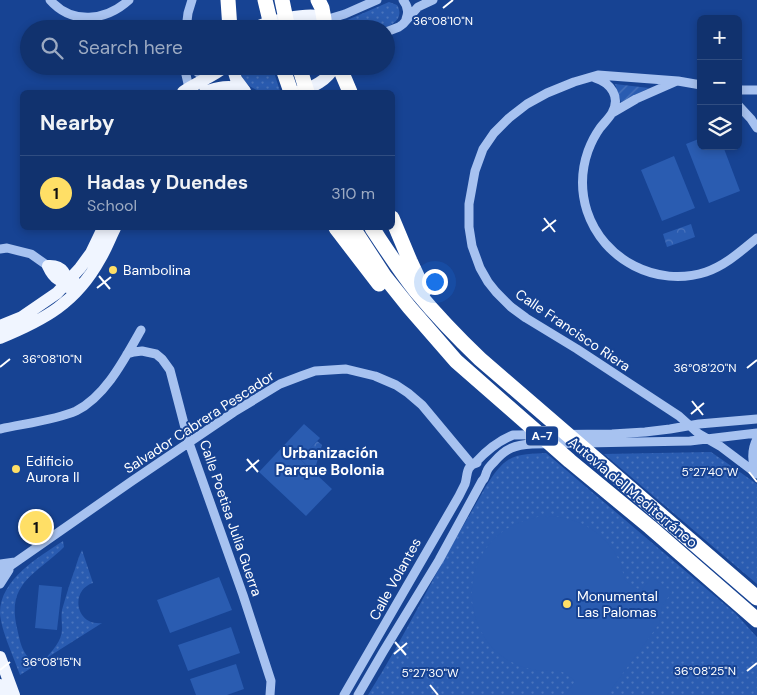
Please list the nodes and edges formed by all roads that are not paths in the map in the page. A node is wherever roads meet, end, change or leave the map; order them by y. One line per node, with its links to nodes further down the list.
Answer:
1 (50, 0): 2 (street)
2 (129, 0)
3 (192, 0): 14 (street)
4 (228, 0): 15 (highway)
5 (264, 0): 16 (highway)
6 (282, 0): 18 (highway)
7 (318, 0): 20 (highway)
8 (363, 0): 12 (street)
9 (378, 0): 12 (street)
10 (403, 0): 13 (street)
11 (433, 0): 13 (street)
12 (354, 10): 21 (street)
13 (406, 19): 22 (street)
14 (187, 20)
15 (229, 20)
16 (261, 20)
17 (280, 20): 19 (main road)
18 (286, 20)
19 (323, 20)
20 (325, 20)
21 (331, 20)
22 (395, 29)
23 (185, 75): 34 (street)
24 (206, 75): 30 (street)
25 (235, 75): 37 (main road)
26 (285, 75): 38 (highway)
27 (302, 75): 40 (highway)
28 (329, 75): 39 (main road)
29 (343, 75): 41 (highway)
30 (211, 76): 34 (main road)
31 (588, 78): 32 (street, Calle Francisco Riera); 45 (street); 68 (street, Calle Francisco Riera)
32 (678, 81): 33 (street, Calle Francisco Riera); 45 (street)
33 (697, 84)
34 (186, 90)
35 (212, 90): 36 (main road)
36 (242, 90)
37 (244, 90)
38 (290, 90)
39 (303, 90)
40 (306, 90)
41 (349, 90)
42 (742, 90): 43 (street)
43 (757, 90)
44 (742, 109): 46 (street)
45 (612, 113): 56 (street)
46 (757, 128)
47 (395, 225): 61 (highway)
48 (102, 230): 57 (main road)
49 (114, 230): 57 (main road)
50 (338, 230): 64 (highway)
51 (354, 230): 64 (highway, Autovía del Mediterráneo / A-7)
52 (373, 230): 61 (highway, Autovía del Mediterráneo / A-7)
53 (757, 231): 56 (street)
54 (757, 238): 56 (street)
55 (0, 249): 58 (street)
56 (737, 254)
57 (90, 264): 58 (main road); 59 (main road); 60 (main road)
58 (52, 268): 59 (main road); 60 (main road)
59 (67, 282): 60 (main road)
60 (49, 307): 62 (main road); 65 (main road)
61 (435, 313): 85 (highway, Autovía del Mediterráneo / A-7)
62 (0, 326)
63 (141, 330): 66 (street)
64 (428, 331): 86 (highway, Autovía del Mediterráneo / A-7)
65 (0, 338)
66 (127, 354): 69 (street); 75 (street, Calle Poetisa Julia Guerra)
67 (757, 419): 68 (street)
68 (690, 426): 71 (street, Calle Francisco Riera); 73 (street); 74 (street); 76 (street)
69 (0, 429)
70 (757, 433): 71 (street)
71 (706, 439): 73 (street); 78 (street, Calle Francisco Riera)
72 (757, 439): 78 (street)
73 (690, 441): 74 (street)
74 (643, 442): 77 (street)
75 (189, 444): 76 (street, Salvador Cabrera Pescador); 81 (street, Salvador Cabrera Pescador); 93 (street, Calle Poetisa Julia Guerra)
76 (473, 464): 77 (street); 79 (street)
77 (486, 471): 80 (street)
78 (756, 473)
79 (467, 475): 80 (street); 88 (street, Calle Volantes)
80 (482, 481): 89 (street, Calle Volantes)
81 (15, 562): 82 (street, Salvador Cabrera Pescador); 83 (street, Salvador Cabrera Pescador); 84 (street, Salvador Cabrera Pescador)
82 (0, 564)
83 (0, 573)
84 (0, 584)
85 (757, 598)
86 (756, 620)
87 (0, 657): 92 (main road)
88 (364, 661): 89 (street); 94 (street, Calle Volantes)
89 (374, 667): 95 (street, Calle Volantes)
90 (0, 685): 91 (main road)
91 (3, 695)
92 (14, 695)
93 (270, 695)
94 (344, 695)
95 (358, 695)

